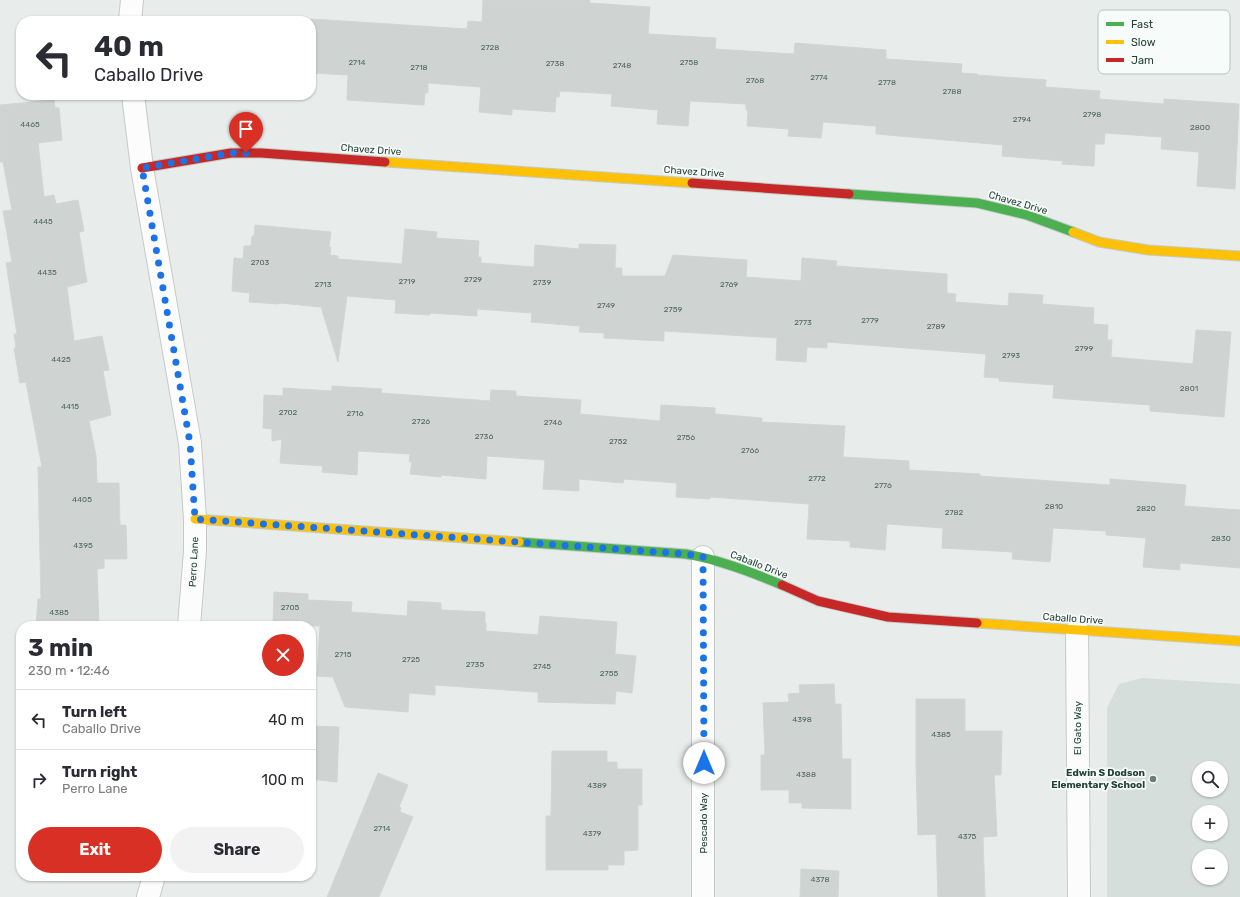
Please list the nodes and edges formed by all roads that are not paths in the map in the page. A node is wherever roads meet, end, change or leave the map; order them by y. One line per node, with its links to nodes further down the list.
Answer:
1 (132, 0): 2 (street)
2 (130, 16)
3 (134, 100): 4 (street, Perro Lane)
4 (142, 168): 5 (street, Chavez Drive); 6 (street, Perro Lane)
5 (1240, 256)
6 (195, 519): 7 (street, Caballo Drive); 8 (street, Perro Lane)
7 (703, 557): 9 (street, Caballo Drive); 13 (street, Pescado Way)
8 (189, 621)
9 (1077, 630): 10 (street, Caballo Drive); 14 (street, El Gato Way)
10 (1240, 641)
11 (153, 881): 12 (street)
12 (148, 897)
13 (703, 897)
14 (1079, 897)

